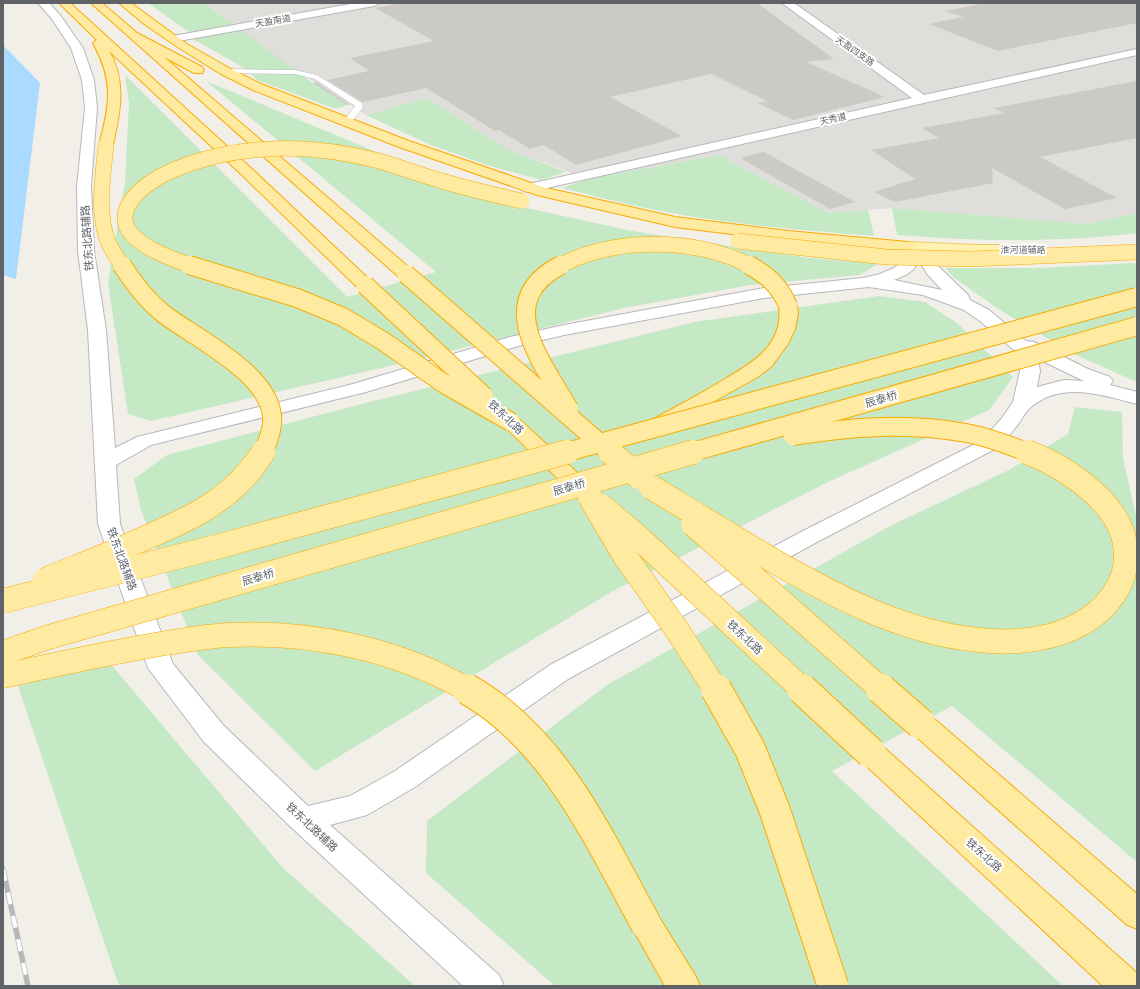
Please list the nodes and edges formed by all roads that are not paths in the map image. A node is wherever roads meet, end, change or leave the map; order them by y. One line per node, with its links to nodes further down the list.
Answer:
1 (43, 3): 31 (street, 铁东北路辅路)
2 (64, 3): 7 (highway, 铁东北路)
3 (96, 3): 8 (highway)
4 (124, 3): 9 (highway)
5 (374, 3): 9 (street, 天盈南道)
6 (787, 3): 13 (street, 天盈四支路)
7 (89, 26): 27 (highway, 铁东北路, bridge); 34 (highway, bridge)
8 (132, 35): 11 (highway); 28 (highway, bridge)
9 (173, 39): 12 (highway)
10 (1137, 52): 13 (street, 天秀道)
11 (206, 74)
12 (222, 76): 14 (highway); 14 (lane); 15 (highway, bridge)
13 (922, 99): 15 (street, 天秀道)
14 (347, 122): 15 (highway)
15 (526, 194): 17 (highway); 18 (highway, bridge); 27 (highway, bridge)
16 (1137, 245): 17 (main road, 淮河道辅路)
17 (915, 247): 19 (street); 21 (street)
18 (1137, 252)
19 (863, 283): 21 (street); 31 (street)
20 (1137, 296): 29 (highway, bridge)
21 (971, 306): 23 (street)
22 (1137, 326): 30 (highway, 辰泰桥, bridge)
23 (1018, 342): 24 (street); 26 (street)
24 (1137, 390)
25 (1137, 398): 26 (street)
26 (1023, 403): 38 (street)
27 (511, 422): 33 (highway, 铁东北路, bridge)
28 (576, 422): 29 (highway, bridge); 32 (highway, bridge)
29 (650, 429): 35 (highway, bridge)
30 (660, 461): 32 (highway, bridge); 36 (highway, 辰泰桥, bridge)
31 (105, 462): 38 (street, 铁东北路辅路)
32 (651, 487): 39 (highway, bridge)
33 (590, 497): 42 (highway, bridge); 43 (highway, 铁东北路, bridge)
34 (3, 596)
35 (3, 601)
36 (3, 653)
37 (3, 676): 41 (highway, bridge)
38 (303, 820): 40 (street, 铁东北路辅路)
39 (1137, 914)
40 (487, 986)
41 (683, 986)
42 (833, 986)
43 (1127, 986)

